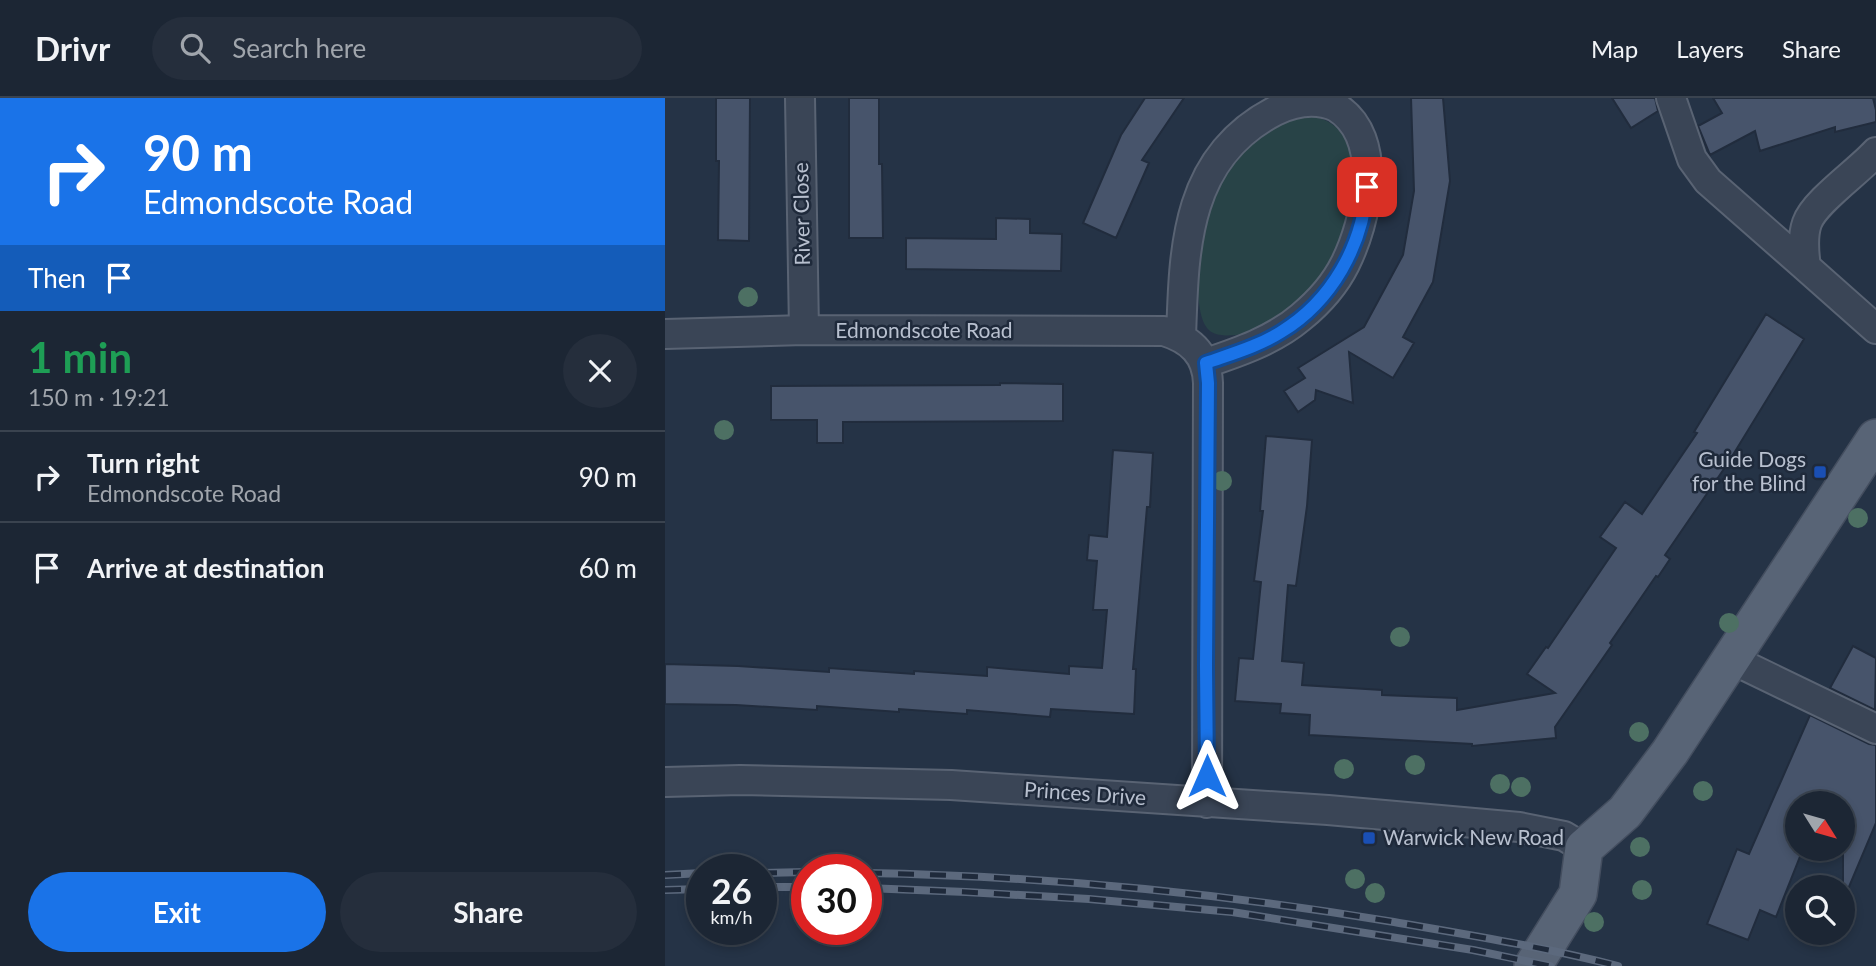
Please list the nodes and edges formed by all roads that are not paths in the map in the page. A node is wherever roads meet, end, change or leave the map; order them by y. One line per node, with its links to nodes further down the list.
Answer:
1 (800, 98): 6 (street, River Close)
2 (1671, 98): 4 (street)
3 (1876, 152): 4 (street)
4 (1806, 267): 5 (street)
5 (1876, 329)
6 (804, 330): 7 (street, Edmondscote Road); 8 (street, Edmondscote Road)
7 (665, 334)
8 (1181, 338): 9 (street); 9 (street)
9 (1206, 363): 14 (street)
10 (1876, 438): 11 (main road)
11 (1731, 660): 12 (street); 15 (main road)
12 (1876, 730)
13 (665, 782): 14 (street, Princes Drive)
14 (1207, 803): 15 (street, Princes Drive)
15 (1584, 848): 16 (main road)
16 (1533, 966)

